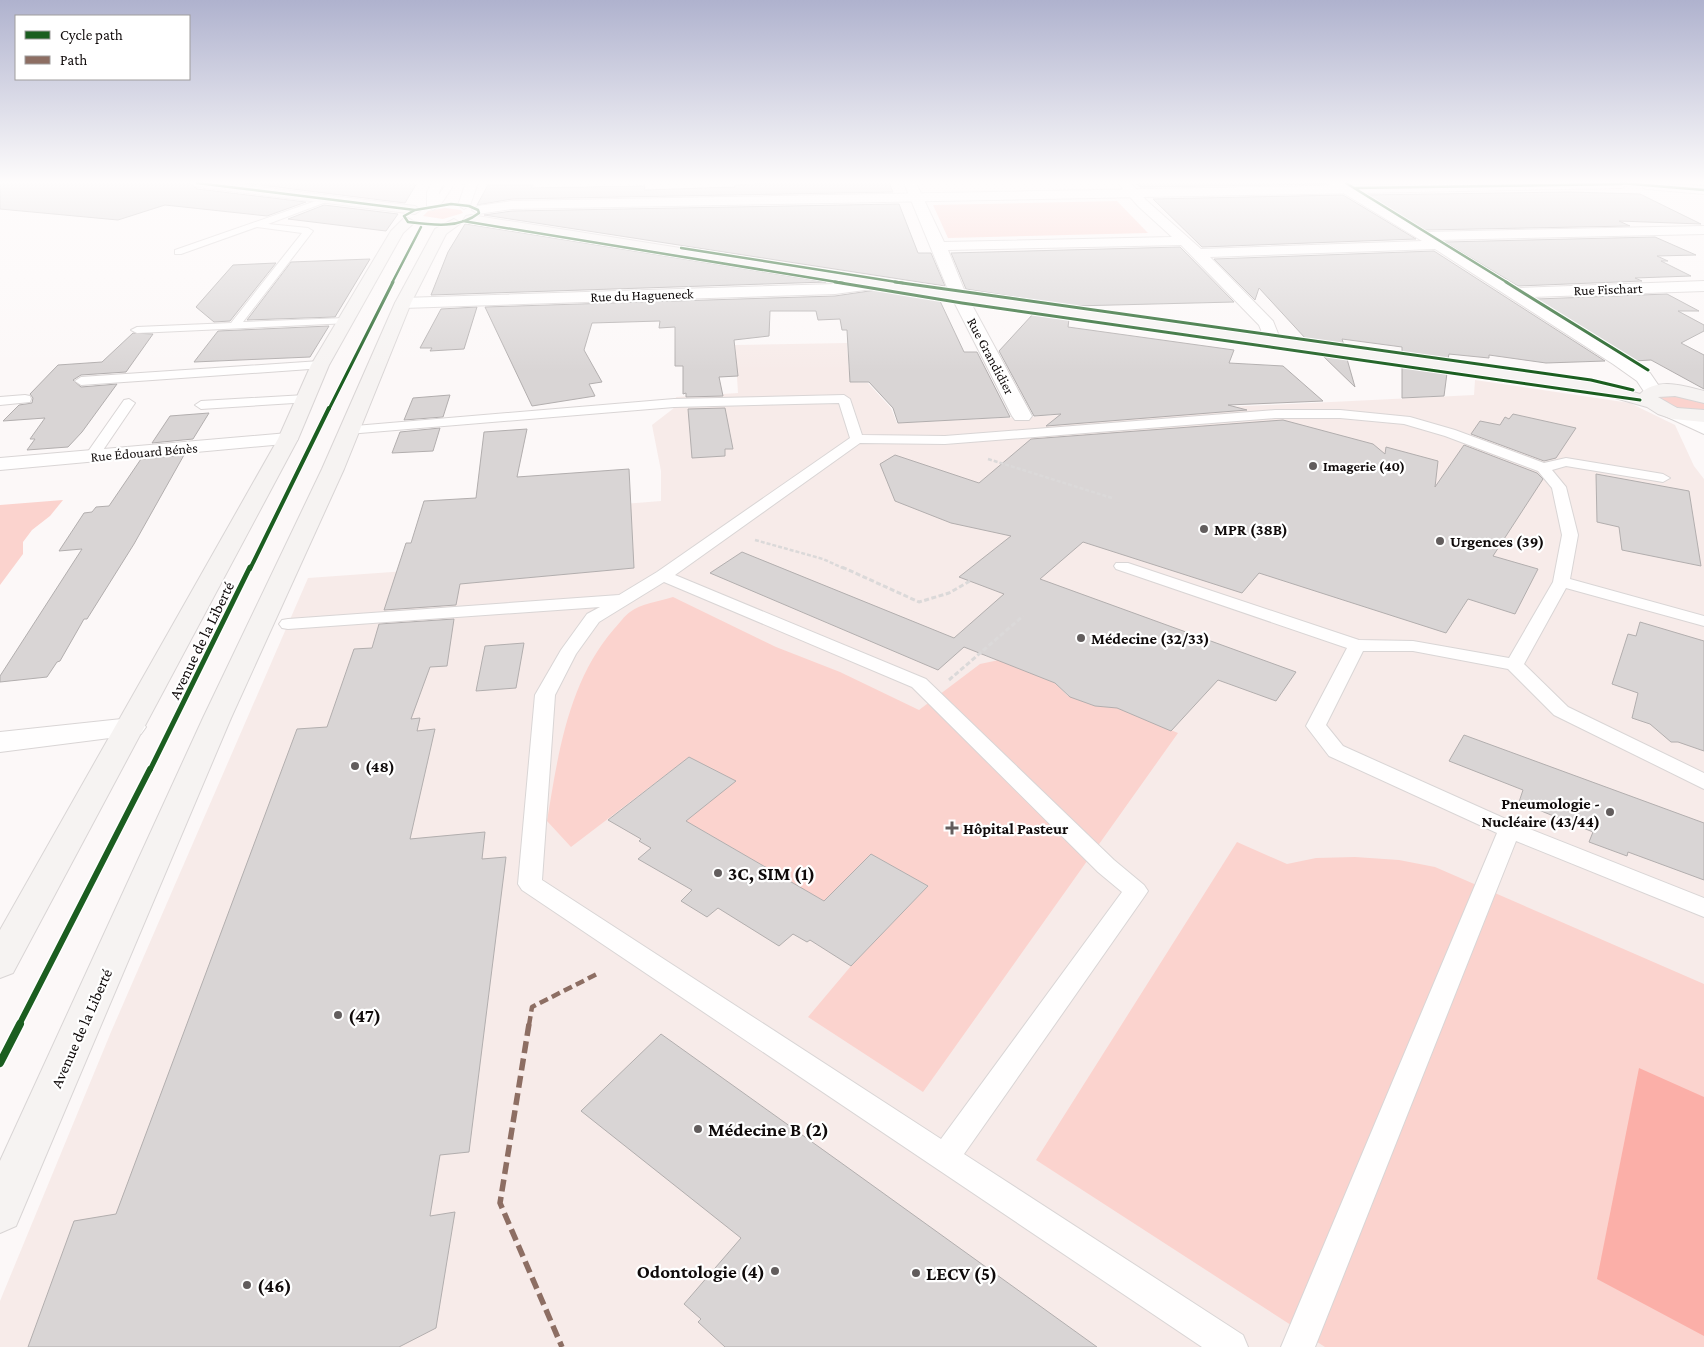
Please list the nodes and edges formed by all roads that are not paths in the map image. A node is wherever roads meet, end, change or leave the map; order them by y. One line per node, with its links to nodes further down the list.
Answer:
1 (196, 246): 11 (lane)
2 (296, 246): 19 (lane)
3 (390, 246): 18 (main road, Avenue de la Liberté)
4 (433, 246): 17 (main road, Avenue de la Liberté)
5 (667, 246): 13 (main road)
6 (939, 246): 7 (street); 16 (street, Rue Grandidier)
7 (946, 246)
8 (1190, 246): 12 (street)
9 (1412, 246): 12 (street)
10 (1439, 246): 15 (street)
11 (178, 252)
12 (1197, 253): 21 (street)
13 (882, 284): 16 (main road); 17 (street, Rue du Hagueneck)
14 (1704, 286): 15 (street, Rue Fischart)
15 (1512, 292): 22 (street)
16 (959, 297): 21 (main road); 32 (street, Rue Grandidier)
17 (403, 303): 35 (main road, Avenue de la Liberté)
18 (345, 321): 19 (lane); 23 (main road, Avenue de la Liberté)
19 (234, 326): 20 (lane)
20 (137, 330)
21 (1273, 341): 29 (main road)
22 (1619, 360): 25 (street); 29 (street)
23 (320, 365): 24 (lane); 27 (main road, Avenue de la Liberté)
24 (82, 381)
25 (1699, 395): 29 (main road)
26 (25, 399): 28 (lane)
27 (305, 399): 31 (lane); 36 (main road, Avenue de la Liberté)
28 (0, 401)
29 (1659, 402): 33 (main road); 34 (street)
30 (129, 403): 38 (lane)
31 (201, 404)
32 (1022, 416)
33 (1704, 416)
34 (1704, 428)
35 (348, 430): 37 (lane); 57 (main road, Avenue de la Liberté)
36 (288, 439): 38 (street, Rue Édouard Bénès); 50 (main road, Avenue de la Liberté)
37 (857, 439): 40 (lane); 43 (lane)
38 (92, 456): 39 (street, Rue Édouard Bénès)
39 (0, 464)
40 (1543, 468): 41 (lane); 44 (lane)
41 (1663, 478)
42 (1122, 566): 48 (lane)
43 (663, 576): 45 (lane); 56 (lane)
44 (1561, 582): 46 (lane); 49 (lane)
45 (624, 600): 47 (lane); 56 (lane)
46 (1704, 621)
47 (288, 624)
48 (1357, 645): 49 (lane); 53 (lane)
49 (1514, 665): 52 (lane)
50 (131, 727): 51 (street); 55 (main road, Avenue de la Liberté)
51 (0, 742)
52 (1704, 782)
53 (1509, 830): 54 (lane); 59 (lane)
54 (1704, 908)
55 (0, 963)
56 (944, 1158): 58 (lane)
57 (0, 1211)
58 (1231, 1347)
59 (1298, 1347)

